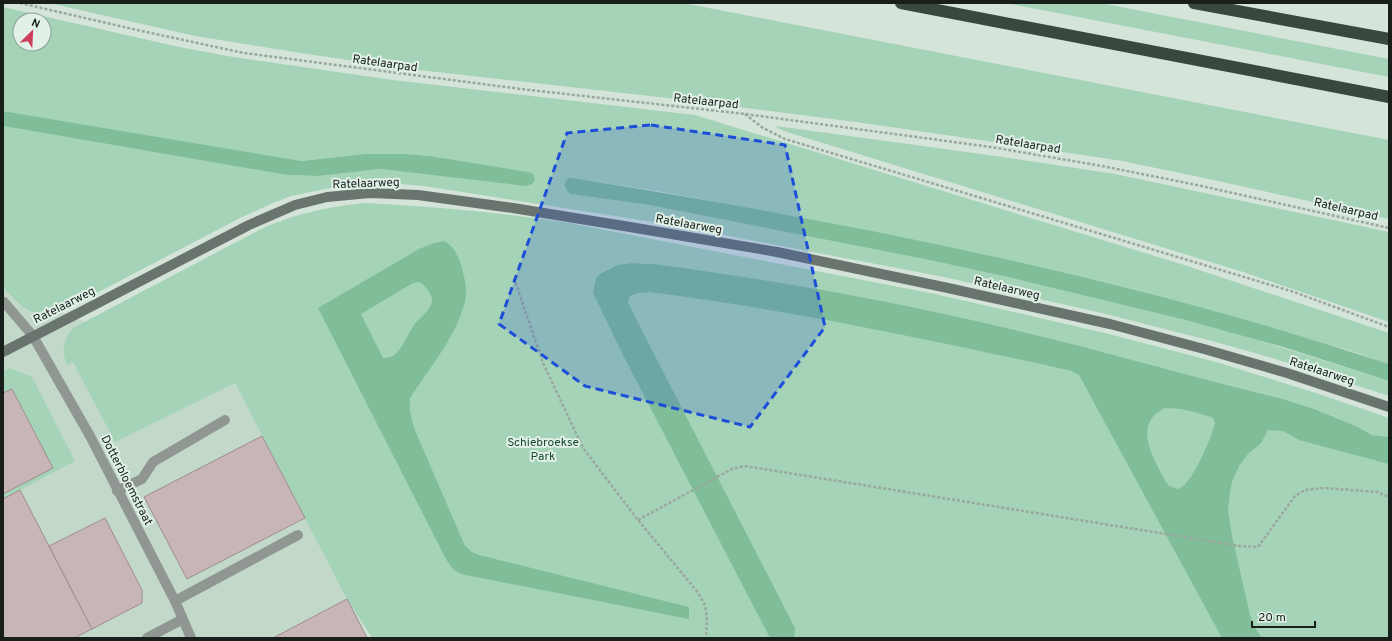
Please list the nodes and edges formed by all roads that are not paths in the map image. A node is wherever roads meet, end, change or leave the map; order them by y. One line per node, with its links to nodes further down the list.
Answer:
1 (901, 3): 6 (highway)
2 (1194, 3): 3 (highway)
3 (1363, 35): 4 (highway); 5 (highway)
4 (1389, 36)
5 (1389, 39)
6 (1389, 97)
7 (3, 302): 8 (street, Dotterbloemstraat)
8 (33, 336): 9 (street, Ratelaarweg); 10 (street, Ratelaarweg); 12 (street, Dotterbloemstraat)
9 (3, 352)
10 (1389, 407)
11 (225, 420): 12 (street)
12 (117, 491): 14 (street, Dotterbloemstraat)
13 (298, 535): 14 (street)
14 (175, 601): 15 (street, Dotterbloemstraat)
15 (183, 619): 16 (street); 17 (street, Dotterbloemstraat)
16 (147, 638)
17 (192, 638)

